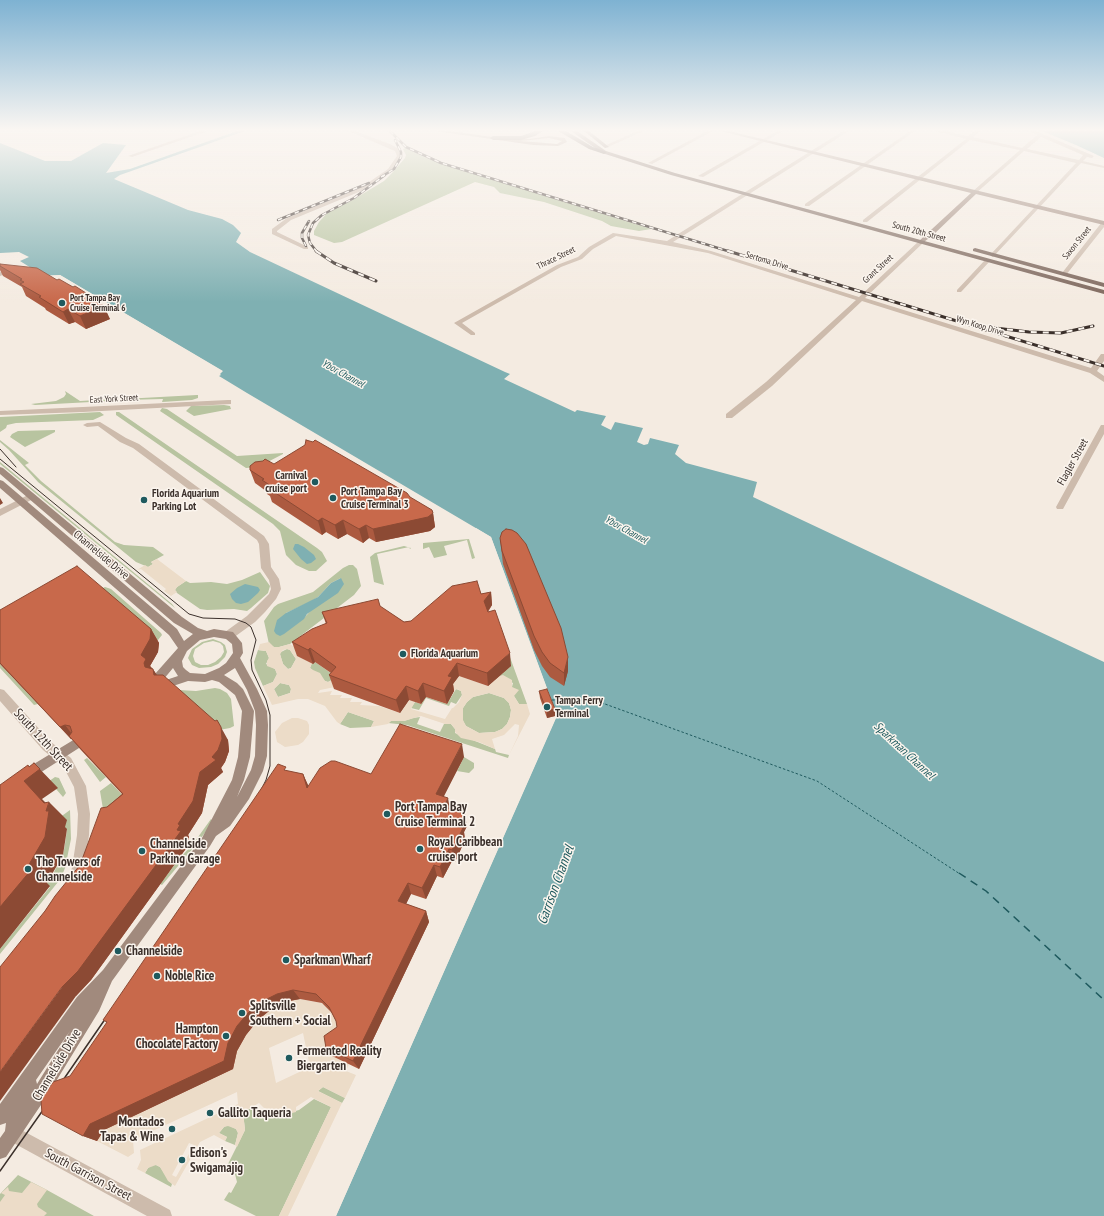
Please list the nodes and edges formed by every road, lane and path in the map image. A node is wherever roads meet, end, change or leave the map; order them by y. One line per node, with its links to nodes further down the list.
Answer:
1 (364, 188): 19 (street)
2 (722, 188): 11 (main road, South 20th Street)
3 (747, 188): 9 (main road, South 20th Street)
4 (832, 188): 12 (street)
5 (906, 188): 14 (street)
6 (958, 188): 10 (main road)
7 (980, 188): 10 (street, Grant Street)
8 (1056, 188): 13 (street)
9 (752, 189): 11 (street); 12 (main road, South 20th Street)
10 (975, 192): 13 (main road); 16 (main road, Grant Street)
11 (745, 194): 17 (main road, South 20th Street); 18 (street)
12 (807, 205): 14 (main road, South 20th Street)
13 (1038, 207): 15 (main road); 20 (street)
14 (865, 221): 16 (main road, South 20th Street)
15 (1104, 223): 22 (street, Saxon Street)
16 (927, 238): 17 (main road, Grant Street); 20 (main road, South 20th Street)
17 (921, 242): 21 (main road, South 20th Street); 26 (street, Grant Street)
18 (668, 243): 26 (street, Sertoma Drive); 27 (street, Thrace Street)
19 (306, 248)
20 (993, 255): 22 (main road, South 20th Street)
21 (986, 261): 24 (street); 25 (main road, South 20th Street)
22 (1064, 274): 23 (main road, South 20th Street)
23 (1104, 285)
24 (959, 291)
25 (1104, 292)
26 (861, 298): 29 (street, Wyn Koop Drive); 33 (street, Grant Street)
27 (473, 334)
28 (1104, 356): 29 (street)
29 (1093, 371): 30 (street)
30 (1104, 380)
31 (228, 402): 32 (street, East York Street)
32 (0, 413)
33 (729, 416)
34 (87, 425): 42 (street)
35 (1104, 427): 39 (street, Flagler Street)
36 (0, 470): 38 (main road, Channelside Drive)
37 (0, 483): 38 (main road, Channelside Drive)
38 (27, 499): 40 (street); 41 (main road, Channelside Drive); 43 (main road, Channelside Drive)
39 (1060, 507)
40 (0, 513)
41 (205, 634): 42 (main road); 43 (main road)
42 (229, 635): 44 (main road)
43 (181, 651): 46 (main road); 47 (main road)
44 (235, 659): 45 (main road); 53 (main road, Channelside Drive)
45 (214, 676): 47 (main road); 53 (main road, Channelside Drive)
46 (159, 677)
47 (188, 677): 48 (main road)
48 (167, 684)
49 (0, 692): 51 (street, South 12th Street)
50 (75, 744): 51 (main road)
51 (57, 754): 52 (main road); 54 (street, South 12th Street)
52 (18, 781)
53 (212, 832): 55 (main road, Channelside Drive)
54 (70, 888)
55 (108, 975): 56 (main road, Channelside Drive); 58 (main road, Channelside Drive)
56 (66, 1025): 57 (main road, Channelside Drive); 58 (main road)
57 (0, 1117)
58 (14, 1134): 59 (main road, Channelside Drive); 60 (street, South Garrison Street)
59 (0, 1151)
60 (164, 1216)

